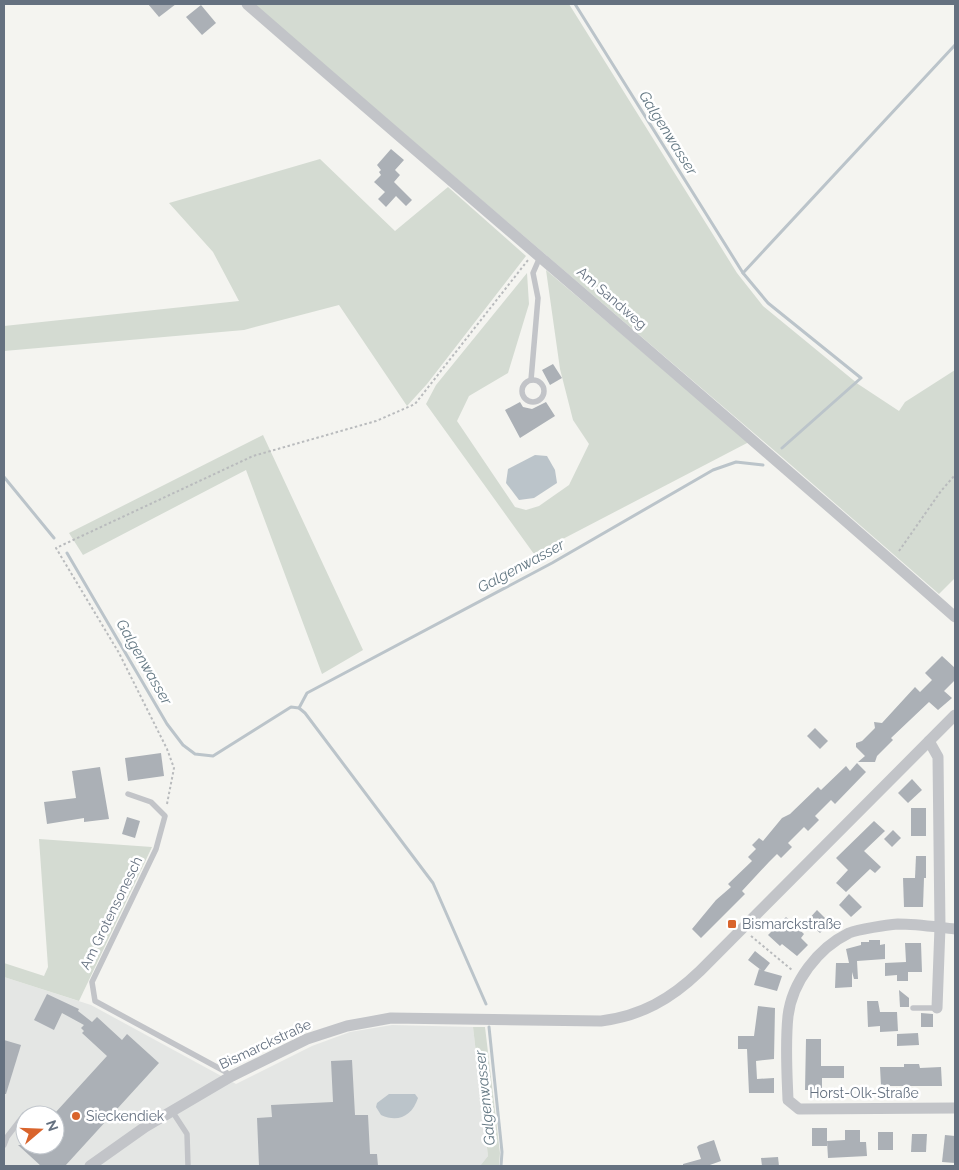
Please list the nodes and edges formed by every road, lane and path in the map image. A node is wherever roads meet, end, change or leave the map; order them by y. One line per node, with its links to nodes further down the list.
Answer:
1 (247, 4): 2 (street, Am Sandweg)
2 (537, 255): 3 (lane); 5 (street, Am Sandweg); 10 (path)
3 (531, 380)
4 (955, 475): 5 (path)
5 (892, 561): 6 (street, Am Sandweg)
6 (955, 617)
7 (955, 715): 8 (street, Bismarckstraße)
8 (929, 741): 11 (street); 12 (street, Bismarckstraße)
9 (128, 794): 10 (lane)
10 (164, 816): 17 (lane, Am Grotensonesch)
11 (940, 927): 13 (street, Horst-Olk-Straße); 14 (street, Horst-Olk-Straße); 16 (street)
12 (742, 928): 14 (path); 17 (street, Bismarckstraße)
13 (955, 929)
14 (802, 978): 18 (street, Horst-Olk-Straße)
15 (912, 1008): 16 (lane)
16 (937, 1008)
17 (230, 1077): 19 (street, Bismarckstraße)
18 (955, 1108)
19 (172, 1110): 22 (street, Bismarckstraße); 23 (lane)
20 (15, 1127): 21 (lane)
21 (4, 1145)
22 (90, 1166)
23 (188, 1166)

